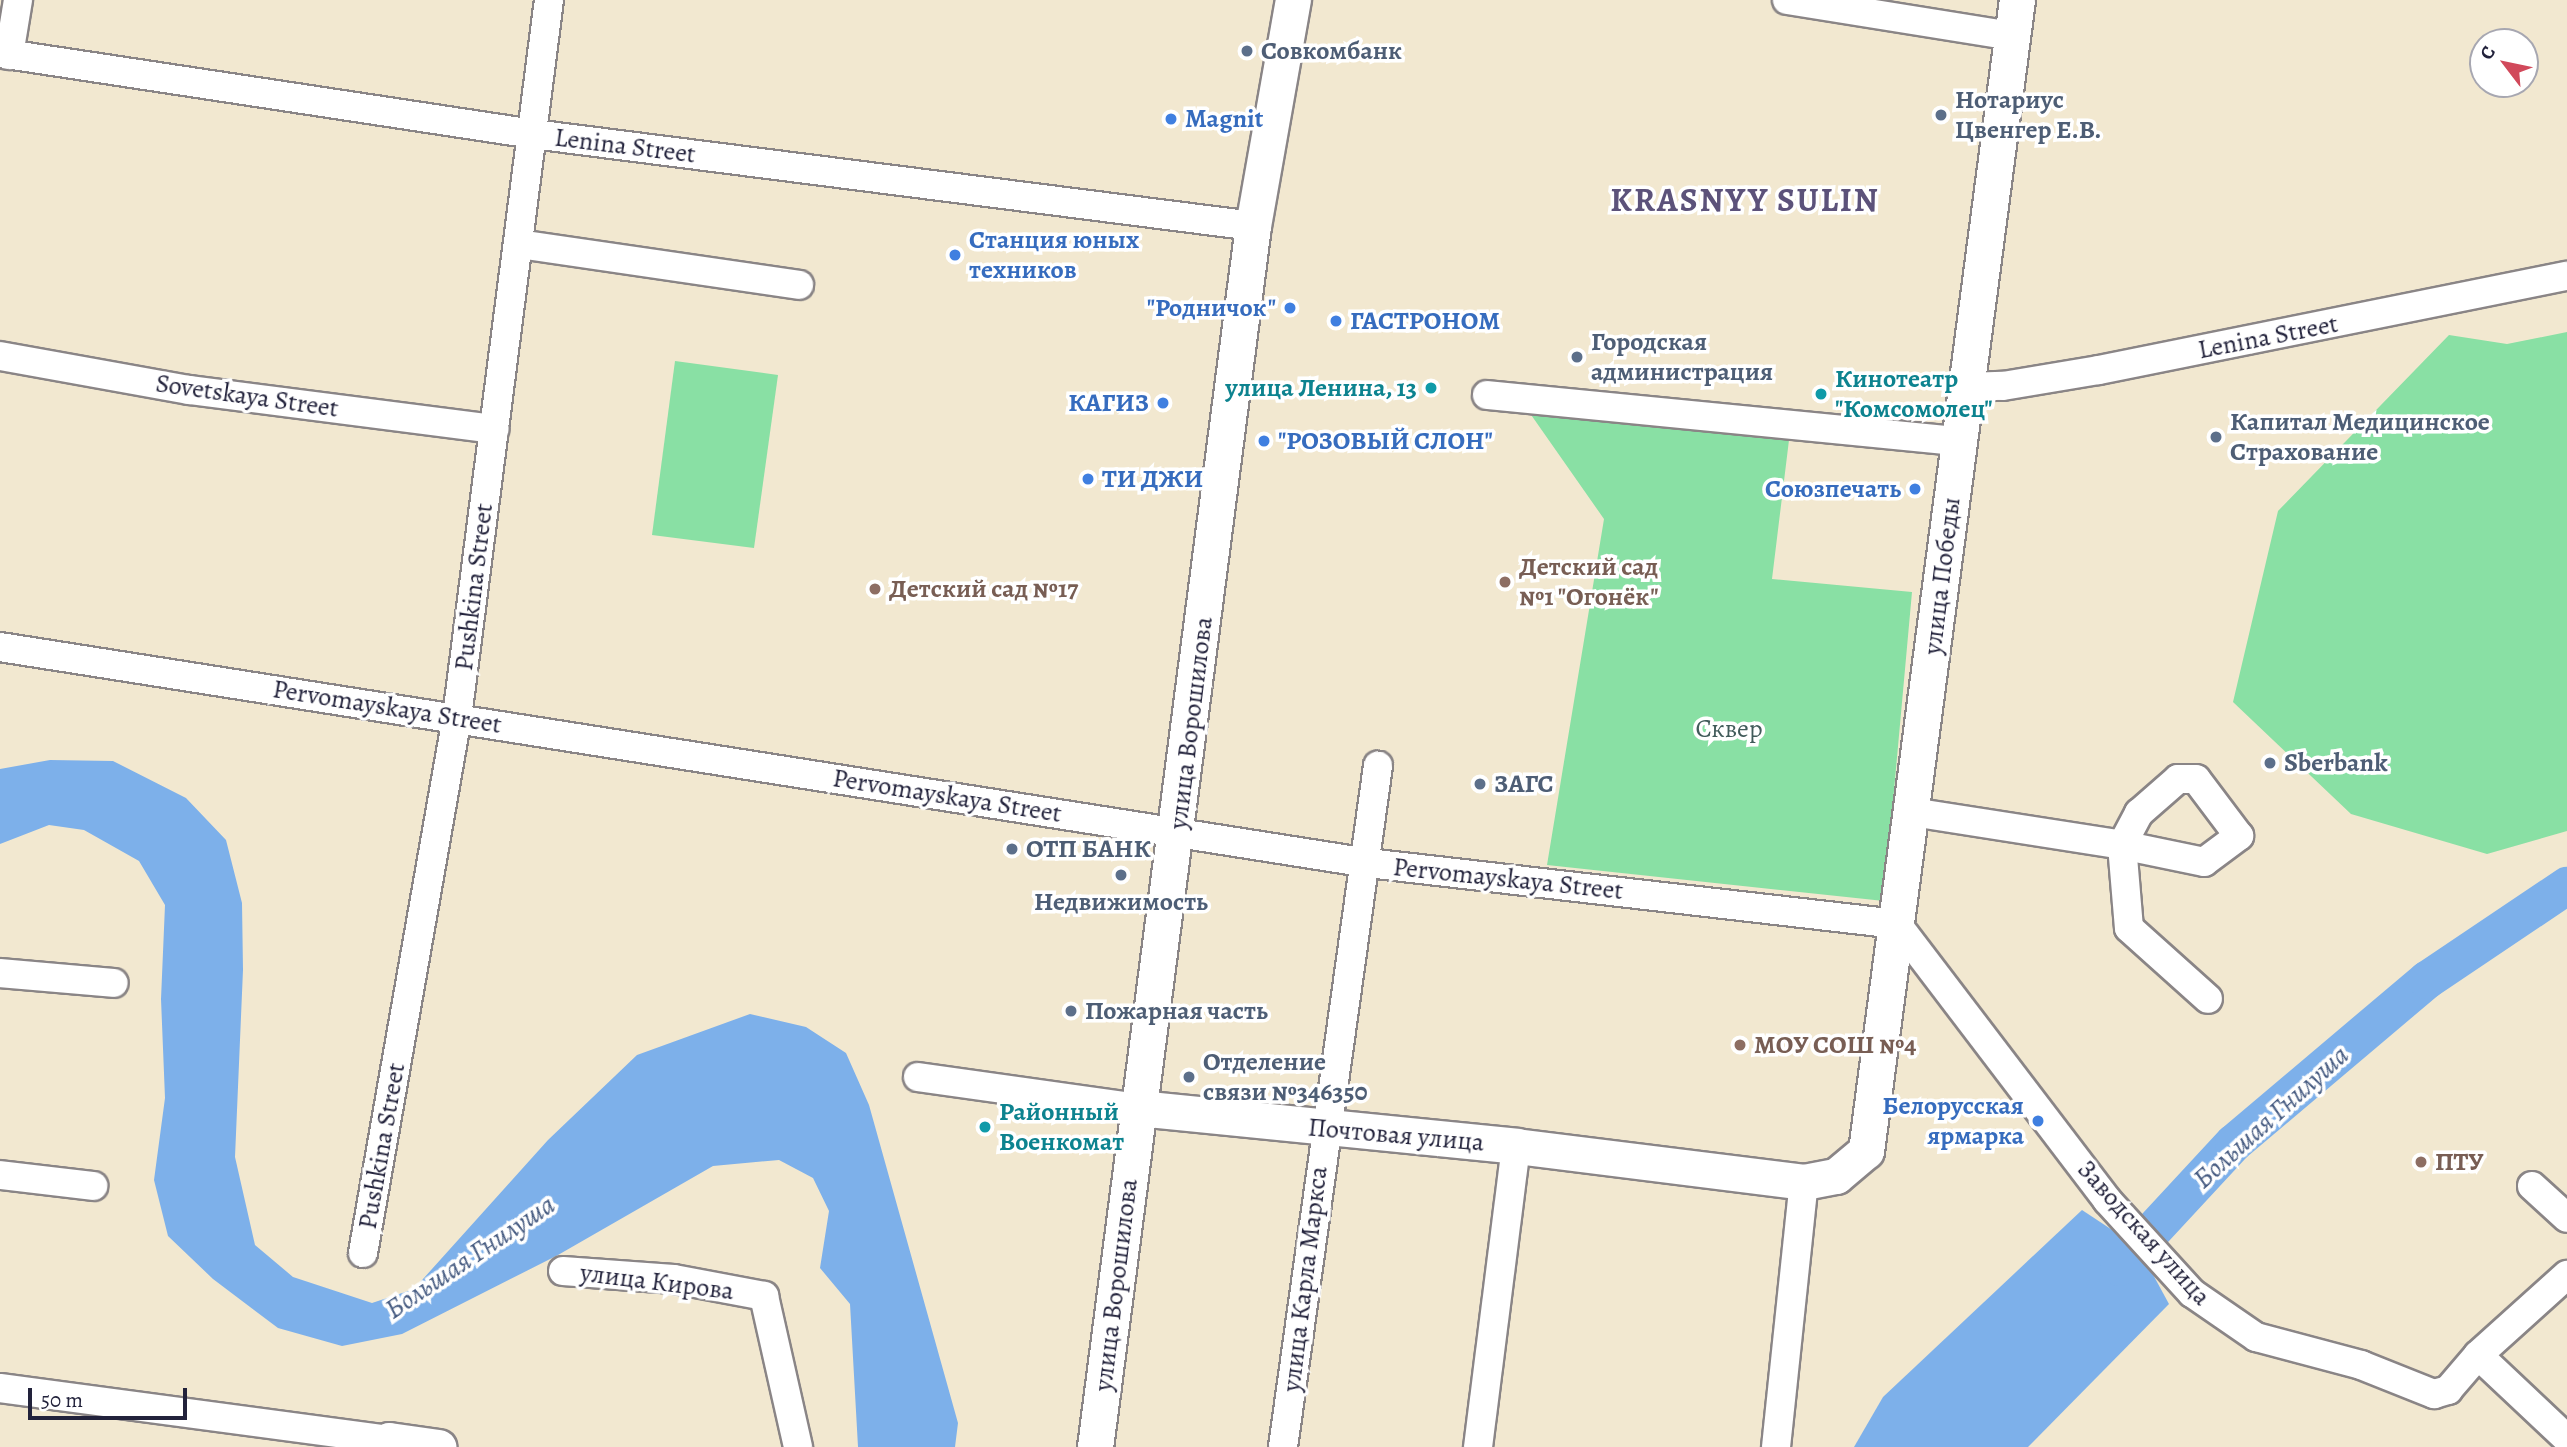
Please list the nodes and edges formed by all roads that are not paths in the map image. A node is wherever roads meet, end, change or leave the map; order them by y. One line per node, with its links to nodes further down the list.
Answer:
1 (18, 0): 7 (street)
2 (549, 0): 8 (street, Pushkina Street)
3 (1293, 0): 9 (main road, улица Ворошилова)
4 (1787, 0): 6 (street)
5 (2017, 0): 6 (main road, улица Победы)
6 (2012, 36): 14 (main road, улица Победы)
7 (4, 54): 8 (street, Lenina Street)
8 (533, 134): 9 (street, Lenina Street); 10 (street, Pushkina Street)
9 (1252, 226): 22 (main road, улица Ворошилова)
10 (519, 244): 12 (street); 16 (street, Pushkina Street)
11 (2567, 276): 14 (street, Lenina Street)
12 (799, 285)
13 (0, 356): 16 (street, Sovetskaya Street)
14 (1966, 387): 17 (main road, улица Победы)
15 (1487, 395): 17 (street)
16 (495, 429): 19 (street, Pushkina Street)
17 (1960, 441): 21 (main road, улица Победы)
18 (0, 647): 19 (street, Pervomayskaya Street)
19 (457, 717): 22 (street, Pervomayskaya Street); 38 (street, Pushkina Street)
20 (1378, 766): 23 (street, улица Карла Маркса)
21 (1912, 812): 24 (main road, улица Победы); 27 (street)
22 (1178, 833): 23 (street, Pervomayskaya Street); 29 (main road, улица Ворошилова)
23 (1368, 863): 24 (street, Pervomayskaya Street); 30 (street, улица Карла Маркса)
24 (1897, 924): 32 (main road, улица Победы); 41 (street, Заводская улица)
25 (0, 974): 26 (street)
26 (114, 983)
27 (2208, 999)
28 (918, 1077): 29 (street, Почтовая улица)
29 (1138, 1108): 30 (main road, Почтовая улица); 47 (main road, улица Ворошилова)
30 (1325, 1129): 31 (main road, Почтовая улица); 48 (street, улица Карла Маркса)
31 (1516, 1146): 34 (main road, Почтовая улица); 49 (street)
32 (1866, 1151): 34 (main road, Почтовая улица)
33 (0, 1175): 35 (street)
34 (1804, 1182): 50 (street)
35 (93, 1186)
36 (2532, 1186): 37 (street)
37 (2567, 1218)
38 (363, 1253)
39 (563, 1272): 46 (street, улица Кирова)
40 (2567, 1275): 41 (street, Заводская улица)
41 (2479, 1354): 43 (street)
42 (0, 1388): 44 (street)
43 (2567, 1439)
44 (386, 1444): 45 (main road)
45 (439, 1447)
46 (798, 1447)
47 (1095, 1447)
48 (1283, 1447)
49 (1478, 1447)
50 (1776, 1447)

